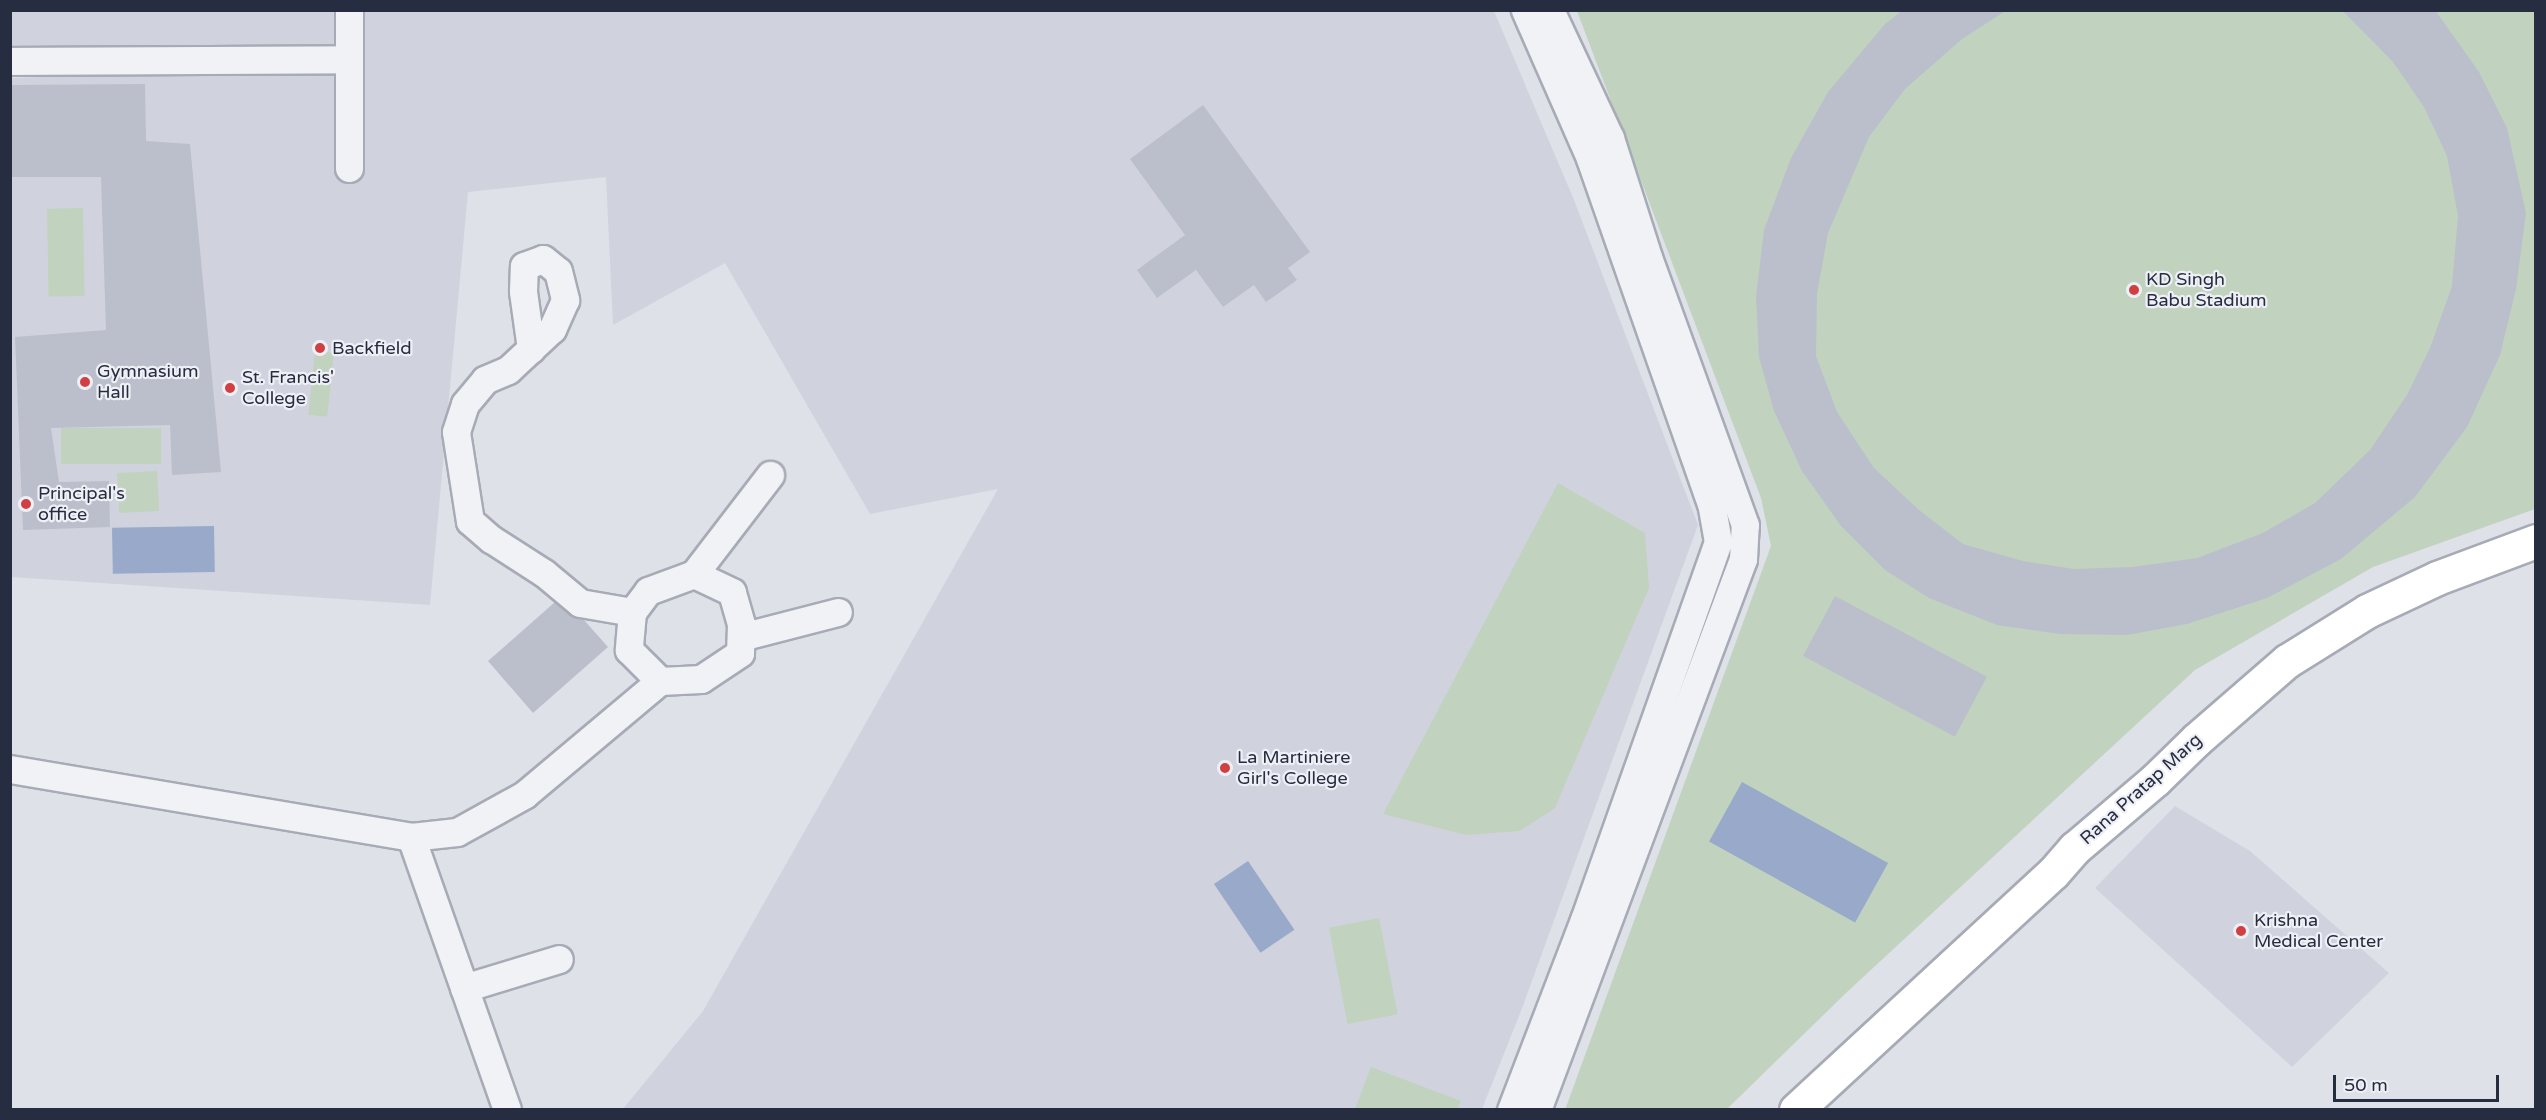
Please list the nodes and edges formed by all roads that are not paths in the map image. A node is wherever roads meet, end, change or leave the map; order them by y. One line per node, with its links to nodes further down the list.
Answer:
1 (349, 10): 4 (street)
2 (1525, 10): 20 (street)
3 (1550, 10): 21 (street)
4 (349, 59): 5 (street); 6 (street)
5 (10, 61)
6 (349, 168)
7 (531, 349): 11 (street)
8 (770, 475): 10 (street)
9 (2535, 541): 22 (main road, Rana Pratap Marg)
10 (694, 574): 11 (street); 13 (street)
11 (632, 612): 14 (street)
12 (838, 612): 13 (street)
13 (741, 637): 14 (street)
14 (660, 681): 16 (street)
15 (10, 768): 16 (street)
16 (411, 837): 18 (street)
17 (559, 958): 18 (street)
18 (464, 988): 19 (street)
19 (507, 1110)
20 (1511, 1110)
21 (1538, 1110)
22 (1796, 1110)

